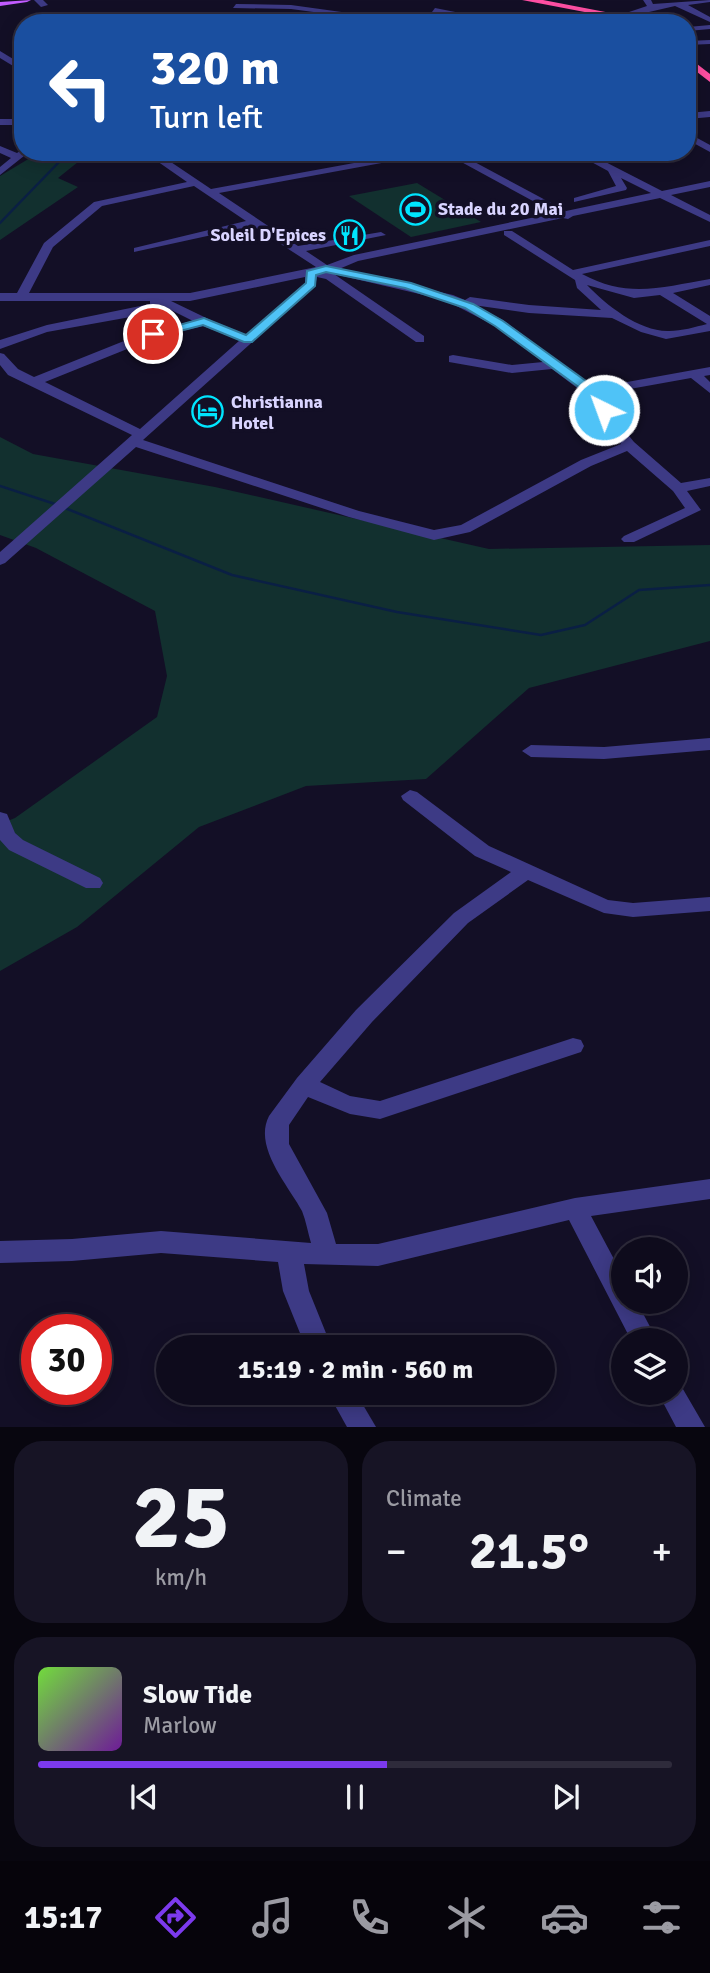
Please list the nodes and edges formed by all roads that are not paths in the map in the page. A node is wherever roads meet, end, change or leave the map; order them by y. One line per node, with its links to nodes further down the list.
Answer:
1 (27, 0): 5 (main road)
2 (527, 0): 14 (highway)
3 (710, 0): 6 (street)
4 (237, 3): 11 (street)
5 (0, 4)
6 (652, 4): 8 (street); 15 (street)
7 (447, 5): 10 (street)
8 (687, 7): 9 (street); 16 (street)
9 (710, 8)
10 (435, 10): 12 (street); 13 (street)
11 (345, 14)
12 (426, 14)
13 (455, 14)
14 (604, 14)
15 (628, 14)
16 (710, 20)
17 (14, 161): 23 (street)
18 (163, 161): 24 (street)
19 (379, 161): 27 (street)
20 (465, 161): 29 (street)
21 (595, 161): 22 (street)
22 (613, 171): 28 (street); 29 (street)
23 (0, 172)
24 (196, 183): 27 (street); 45 (street)
25 (710, 184): 28 (street)
26 (710, 191): 28 (street)
27 (210, 192): 32 (street)
28 (664, 197): 30 (street); 31 (street)
29 (551, 207): 30 (street)
30 (570, 217): 33 (street); 38 (street)
31 (710, 219)
32 (255, 222): 36 (street); 37 (street)
33 (508, 233): 38 (street); 41 (street)
34 (381, 236): 36 (street)
35 (710, 243): 41 (street)
36 (297, 249): 39 (street)
37 (138, 250)
38 (344, 264): 39 (street)
39 (326, 269): 40 (street); 46 (street)
40 (311, 273): 47 (street); 53 (street); 54 (street)
41 (577, 275): 43 (street); 49 (street)
42 (710, 282): 43 (street)
43 (662, 291): 50 (street)
44 (0, 297): 45 (street)
45 (22, 297): 47 (street); 48 (street)
46 (449, 297): 49 (street); 58 (street)
47 (157, 298): 51 (street); 55 (street)
48 (0, 308)
49 (613, 314): 52 (street)
50 (710, 321)
51 (204, 322): 53 (street); 61 (street)
52 (710, 327)
53 (248, 339): 64 (street)
54 (420, 339)
55 (0, 345)
56 (0, 357): 61 (street)
57 (453, 359): 58 (street)
58 (552, 365): 63 (street)
59 (710, 370): 60 (street)
60 (694, 374): 62 (street); 63 (street)
61 (37, 383): 64 (street)
62 (710, 389)
63 (593, 392): 65 (street)
64 (136, 437): 65 (street); 69 (street)
65 (629, 444): 67 (street)
66 (710, 482): 67 (street)
67 (678, 488): 68 (street)
68 (629, 539)
69 (0, 560)
70 (710, 744): 71 (street)
71 (531, 751)
72 (410, 796): 74 (street)
73 (0, 818): 75 (street)
74 (526, 871): 76 (street); 78 (street)
75 (93, 883)
76 (710, 904)
77 (573, 1046): 78 (street)
78 (305, 1084): 83 (street)
79 (710, 1189): 80 (street)
80 (575, 1208): 83 (street); 84 (street)
81 (0, 1252): 82 (street)
82 (289, 1252): 83 (street); 85 (street)
83 (327, 1255)
84 (611, 1278)
85 (314, 1335)
86 (348, 1405): 88 (street)
87 (678, 1405): 89 (street)
88 (362, 1427)
89 (691, 1427)

